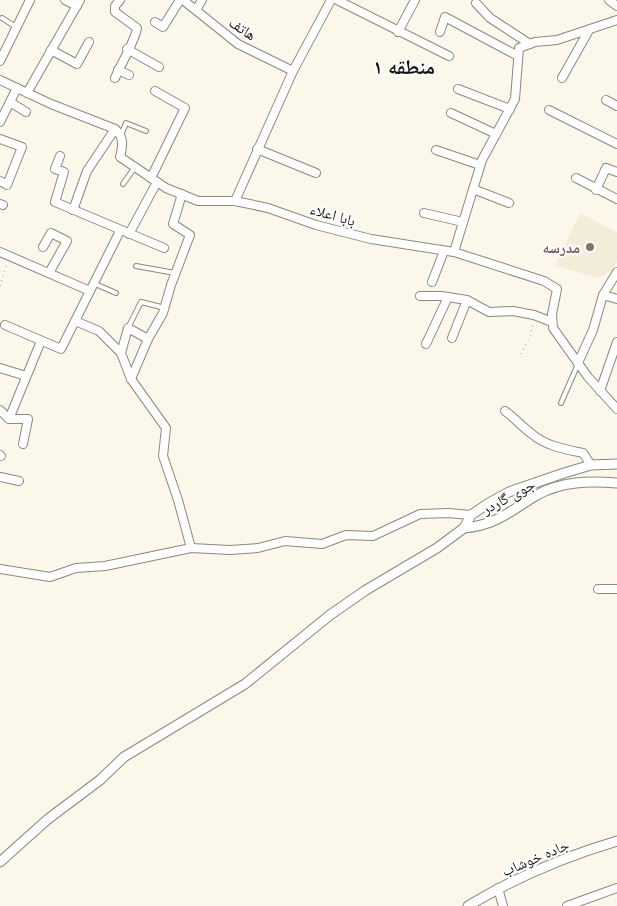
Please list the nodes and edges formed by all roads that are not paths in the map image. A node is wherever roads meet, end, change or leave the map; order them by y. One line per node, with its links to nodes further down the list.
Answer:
1 (30, 0): 17 (street)
2 (64, 0): 10 (street)
3 (120, 0): 23 (street)
4 (182, 0): 13 (street, هاتف); 16 (street)
5 (202, 0): 13 (street)
6 (331, 0): 30 (street)
7 (337, 0): 19 (street)
8 (414, 0): 19 (street)
9 (609, 0): 12 (street)
10 (78, 3): 24 (street)
11 (476, 3): 22 (street)
12 (617, 6)
13 (196, 10): 30 (street, هاتف)
14 (2, 18): 17 (lane)
15 (617, 20): 18 (street)
16 (155, 22)
17 (16, 27): 27 (street)
18 (589, 30): 22 (street); 33 (street)
19 (398, 32): 25 (street)
20 (440, 32): 26 (street)
21 (89, 42): 24 (street)
22 (530, 44): 26 (street)
23 (128, 49): 28 (street); 29 (street)
24 (51, 50): 38 (street)
25 (449, 56)
26 (518, 56): 42 (street)
27 (0, 61)
28 (160, 67)
29 (118, 70): 31 (street); 32 (street)
30 (293, 70): 52 (street)
31 (129, 75)
32 (115, 78)
33 (562, 78)
34 (0, 80): 35 (street)
35 (17, 88): 38 (street); 40 (street)
36 (458, 89): 42 (street)
37 (155, 91): 61 (street)
38 (27, 93): 48 (street)
39 (606, 100): 41 (street)
40 (10, 102): 44 (street); 46 (street)
41 (617, 106)
42 (510, 109): 49 (street)
43 (549, 110): 51 (street)
44 (26, 112)
45 (451, 113): 49 (street)
46 (1, 120)
47 (146, 131): 48 (lane)
48 (118, 132): 56 (street, بابا اعلاء); 69 (street)
49 (496, 134): 55 (street)
50 (0, 139): 60 (street)
51 (616, 142)
52 (257, 149): 58 (street); 67 (street)
53 (436, 150): 55 (street)
54 (60, 156): 69 (street)
55 (480, 165): 63 (street)
56 (135, 167): 61 (street, بابا اعلاء); 62 (lane)
57 (617, 172): 64 (street)
58 (316, 174)
59 (576, 178): 64 (street)
60 (0, 180)
61 (154, 180): 65 (street, بابا اعلاء); 73 (street)
62 (123, 184)
63 (473, 189): 68 (street); 71 (street)
64 (596, 190): 66 (street)
65 (182, 194): 67 (street, بابا اعلاء); 82 (street)
66 (617, 199)
67 (234, 201): 76 (street, بابا اعلاء)
68 (509, 203)
69 (73, 210): 72 (street)
70 (424, 213): 71 (street)
71 (463, 222): 78 (street)
72 (120, 231): 73 (street); 84 (street)
73 (129, 234): 75 (street)
74 (42, 247): 81 (street)
75 (164, 248)
76 (444, 251): 78 (street, بابا اعلاء); 83 (street)
77 (0, 252): 81 (street)
78 (454, 252): 93 (street, بابا اعلاء)
79 (136, 266): 82 (lane)
80 (617, 272): 86 (street)
81 (49, 273): 84 (street)
82 (175, 273): 91 (street)
83 (432, 282)
84 (92, 287): 85 (lane); 92 (street)
85 (116, 293)
86 (603, 295): 89 (street); 102 (street)
87 (420, 296): 88 (street)
88 (448, 297): 90 (street); 100 (street)
89 (617, 299)
90 (467, 300): 93 (street); 96 (street)
91 (165, 308): 95 (lane); 97 (street)
92 (74, 321): 98 (street); 101 (street)
93 (552, 322): 102 (street)
94 (6, 325): 98 (street)
95 (128, 328): 97 (street); 101 (street)
96 (452, 338)
97 (148, 339): 105 (street)
98 (41, 341): 104 (street)
99 (617, 342): 106 (street)
100 (426, 344)
101 (120, 353): 105 (street)
102 (578, 363): 106 (street); 107 (lane)
103 (0, 368): 104 (street)
104 (26, 376): 111 (street)
105 (131, 379): 121 (street)
106 (600, 391): 108 (street)
107 (561, 403)
108 (617, 409)
109 (0, 410): 111 (street)
110 (505, 411): 114 (street)
111 (9, 419): 112 (street)
112 (23, 444)
113 (617, 464): 114 (street, جوی گاردر)
114 (590, 465): 117 (street); 119 (street, جوی گاردر)
115 (0, 478): 116 (street)
116 (19, 481)
117 (595, 481): 118 (street, جوی گاردر); 120 (street, جوی گاردر)
118 (617, 483)
119 (471, 515): 120 (street, جوی گاردر); 121 (street)
120 (464, 528): 126 (street)
121 (191, 548): 122 (street)
122 (0, 570)
123 (598, 588): 124 (street)
124 (617, 588)
125 (617, 841): 127 (street, جاده خوشاب)
126 (0, 862)
127 (498, 888): 129 (street, جاده خوشاب); 130 (street)
128 (617, 888): 131 (street)
129 (468, 906)
130 (503, 906)
131 (567, 906)

